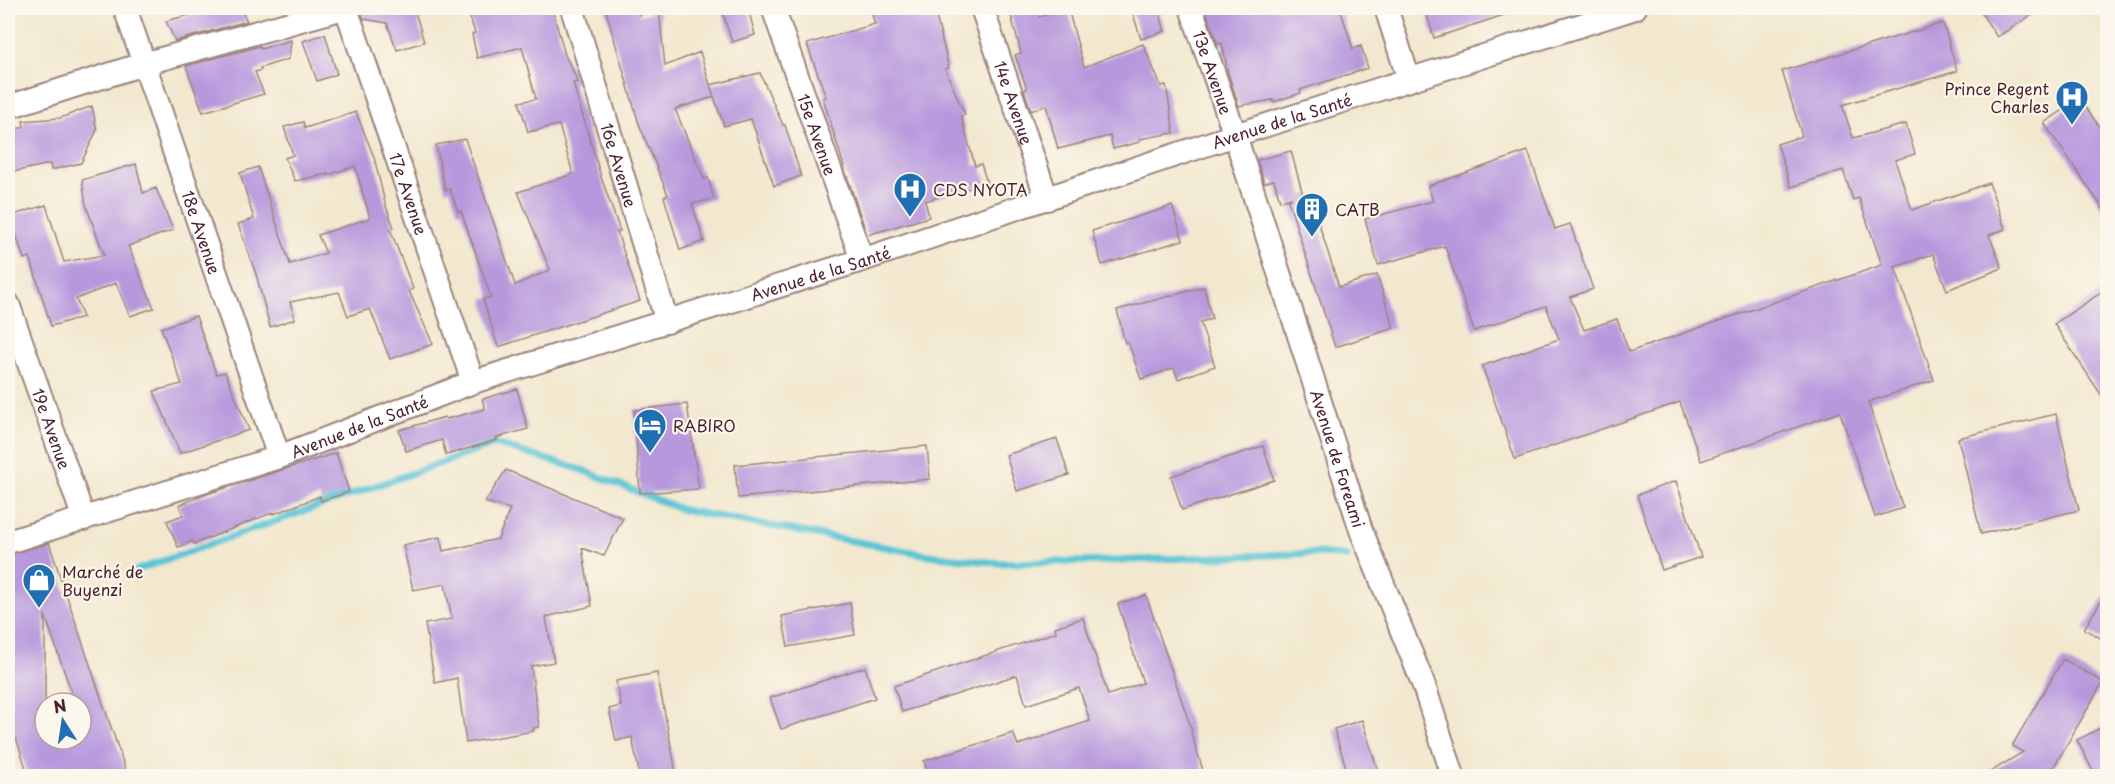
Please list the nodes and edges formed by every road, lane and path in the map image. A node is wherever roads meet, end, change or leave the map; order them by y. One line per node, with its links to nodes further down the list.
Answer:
1 (125, 8): 10 (street, 18e Avenue)
2 (345, 8): 10 (street); 18 (street, 17e Avenue)
3 (572, 8): 17 (street, 16e Avenue)
4 (773, 8): 15 (street, 15e Avenue)
5 (982, 8): 14 (street, 14e Avenue)
6 (1191, 8): 13 (street, 13e Avenue)
7 (1386, 8): 11 (street)
8 (1635, 8): 9 (street, Avenue de la Santé)
9 (1598, 13): 11 (street, Avenue de la Santé)
10 (143, 64): 12 (street); 19 (street, 18e Avenue)
11 (1409, 80): 13 (street, Avenue de la Santé)
12 (8, 107)
13 (1235, 135): 14 (street, Avenue de la Santé); 22 (street, Avenue de Foreami)
14 (1047, 199): 15 (street, Avenue de la Santé)
15 (862, 260): 17 (street, Avenue de la Santé)
16 (8, 304): 20 (street, 19e Avenue)
17 (667, 322): 18 (street, Avenue de la Santé)
18 (473, 382): 19 (street, Avenue de la Santé)
19 (279, 457): 20 (street, Avenue de la Santé)
20 (84, 519): 21 (street, Avenue de la Santé)
21 (8, 542)
22 (1453, 777)

